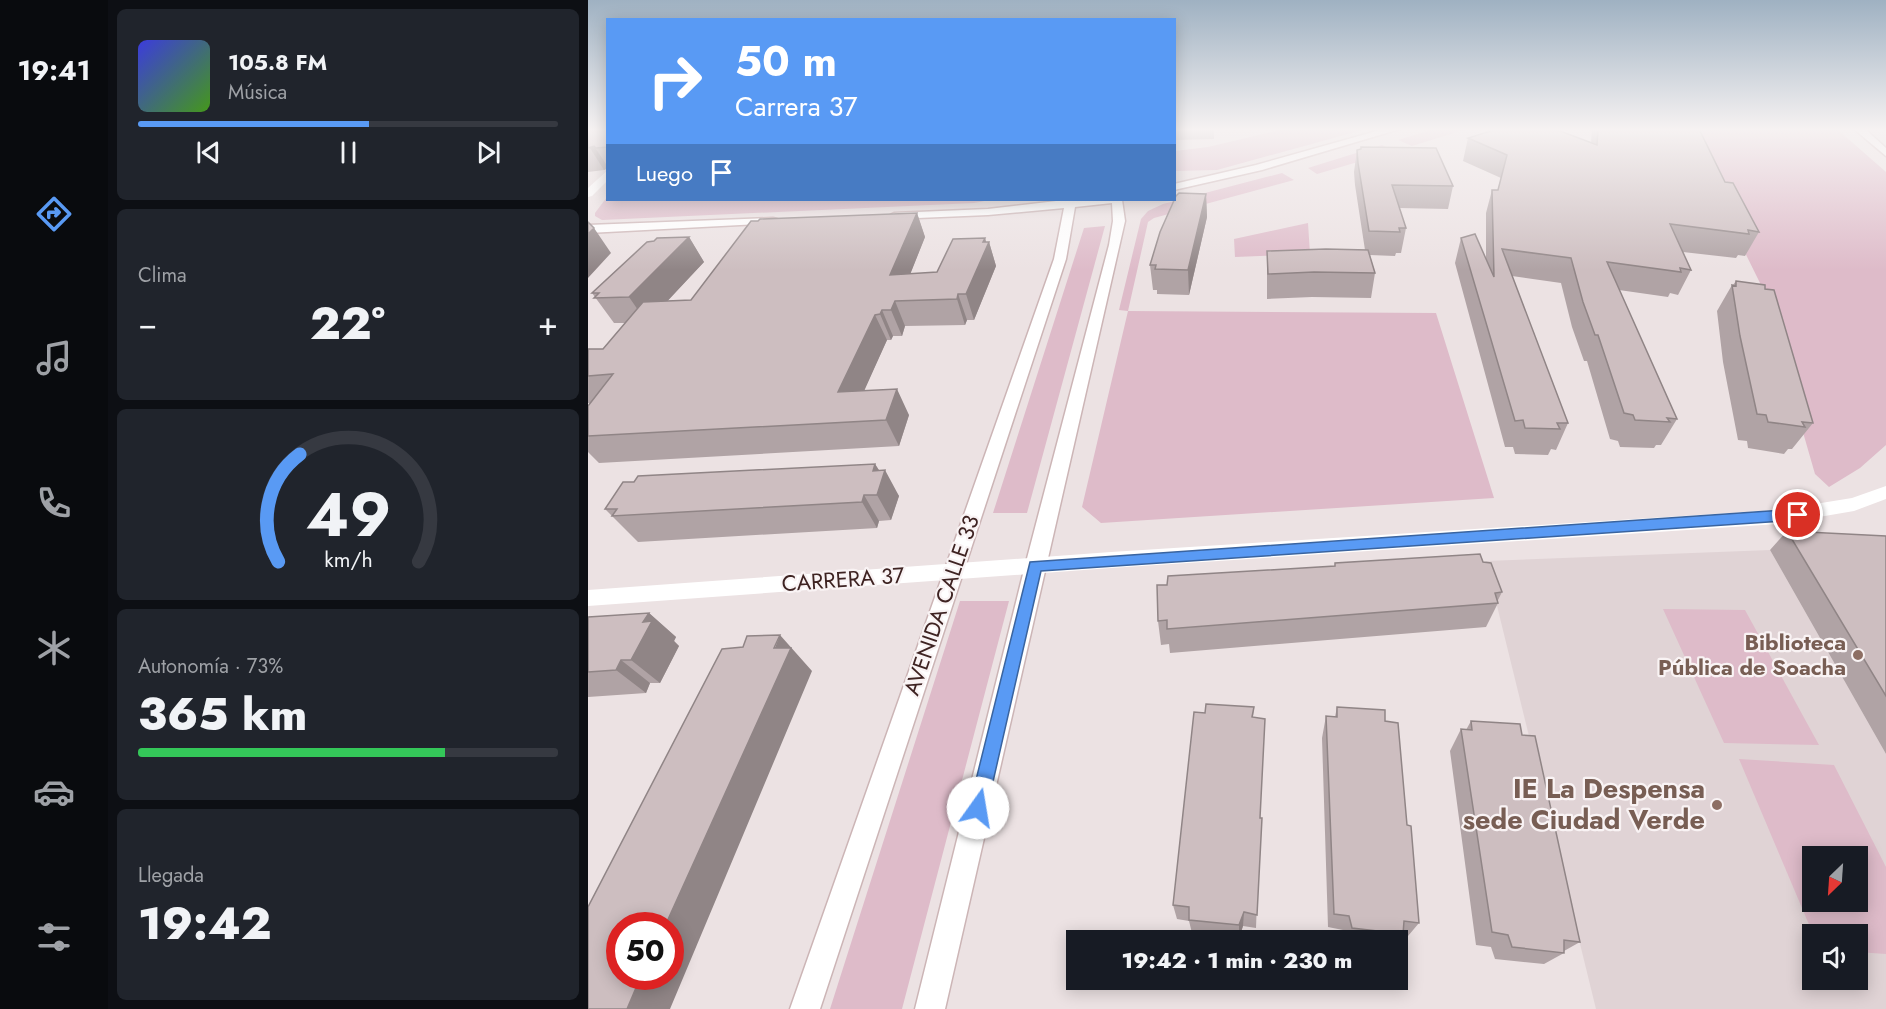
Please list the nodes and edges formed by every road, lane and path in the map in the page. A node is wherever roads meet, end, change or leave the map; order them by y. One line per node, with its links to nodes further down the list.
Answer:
1 (605, 176): 4 (main road)
2 (1222, 176): 3 (main road)
3 (1176, 187)
4 (588, 195)
5 (1090, 201): 7 (main road)
6 (1117, 201): 12 (main road)
7 (1071, 202): 8 (main road); 13 (main road, AVENIDA CALLE 33)
8 (879, 216)
9 (783, 221): 10 (main road)
10 (588, 229)
11 (1886, 492): 12 (main road, CARRERA 37)
12 (1035, 566): 13 (main road, CARRERA 37); 16 (main road)
13 (952, 572): 14 (main road, CARRERA 37); 15 (main road, AVENIDA CALLE 33)
14 (588, 598)
15 (805, 1009)
16 (930, 1009)

